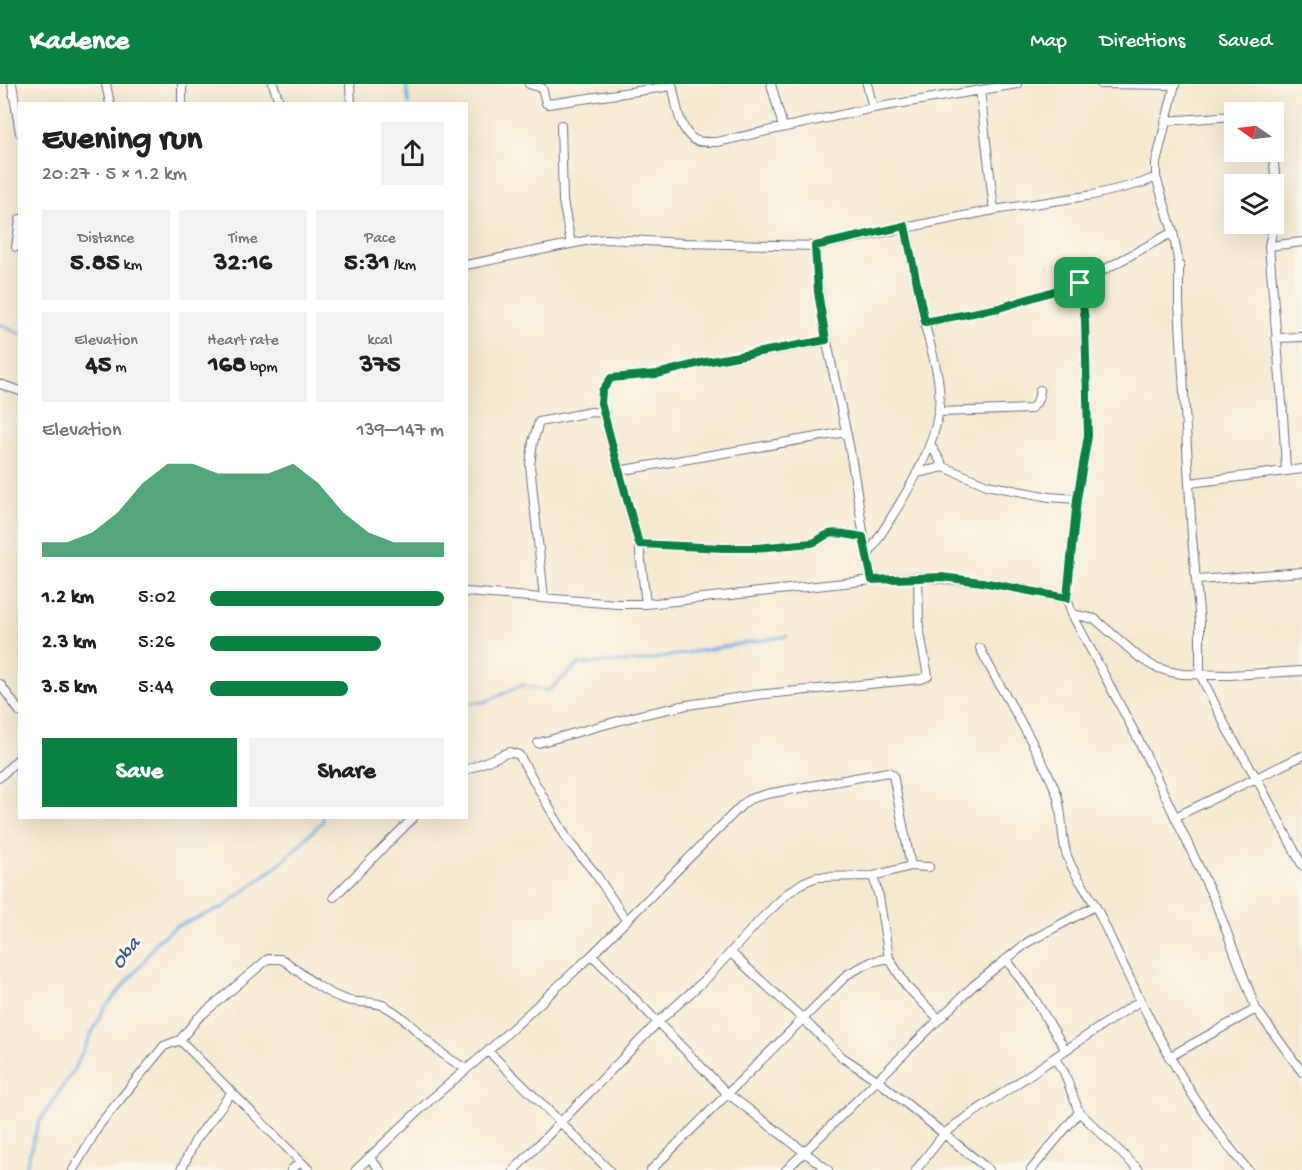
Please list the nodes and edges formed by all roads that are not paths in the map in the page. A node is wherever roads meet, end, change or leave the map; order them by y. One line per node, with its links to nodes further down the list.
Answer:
1 (12, 84): 20 (street)
2 (106, 84): 14 (street)
3 (182, 84): 15 (street)
4 (273, 84): 16 (street)
5 (350, 84): 17 (street)
6 (529, 84): 11 (street)
7 (771, 84): 23 (street)
8 (867, 84): 18 (street)
9 (1017, 84): 13 (street)
10 (1101, 84): 12 (street)
11 (672, 85): 23 (street)
12 (1174, 85): 21 (street)
13 (980, 90): 18 (street); 26 (street)
14 (110, 102)
15 (182, 102)
16 (279, 102)
17 (351, 102)
18 (873, 108): 23 (street)
19 (1224, 117): 21 (street)
20 (18, 121)
21 (1165, 121): 25 (street)
22 (561, 125): 31 (street)
23 (783, 127)
24 (1274, 162): 33 (street)
25 (1156, 177): 26 (street); 28 (street)
26 (994, 210): 27 (street)
27 (905, 226): 32 (street); 37 (street)
28 (1173, 232): 36 (street); 53 (street)
29 (18, 233): 34 (street)
30 (1302, 242): 33 (street)
31 (571, 244): 32 (street); 35 (street)
32 (815, 246): 40 (street)
33 (1269, 246): 39 (street)
34 (16, 247)
35 (468, 265)
36 (1080, 283): 37 (street); 54 (street)
37 (925, 322): 44 (street)
38 (1302, 337): 39 (street)
39 (1276, 338): 50 (street)
40 (826, 340): 45 (street); 46 (street)
41 (0, 384): 42 (street)
42 (18, 390)
43 (1040, 390): 44 (street)
44 (939, 412): 47 (street)
45 (604, 413): 51 (street); 63 (street)
46 (846, 432): 51 (street); 55 (street)
47 (930, 444): 48 (street); 52 (street)
48 (944, 467): 52 (street); 54 (street)
49 (1302, 469): 50 (street)
50 (1286, 470): 53 (street)
51 (618, 471): 56 (street)
52 (917, 473): 57 (street)
53 (1190, 483): 61 (street)
54 (1077, 499): 64 (street)
55 (863, 537): 56 (street); 57 (street)
56 (639, 544): 65 (street)
57 (867, 557): 60 (street)
58 (1302, 572): 61 (street)
59 (918, 577): 60 (street); 64 (street); 72 (street)
60 (872, 580): 65 (street)
61 (1198, 580): 69 (street)
62 (468, 592): 63 (street)
63 (544, 598): 65 (street)
64 (1067, 598): 66 (street)
65 (646, 604)
66 (1072, 614): 69 (street); 78 (street)
67 (980, 648): 85 (street)
68 (1302, 671): 69 (street)
69 (1200, 674): 77 (street)
70 (0, 684): 71 (street)
71 (18, 709)
72 (538, 743)
73 (1302, 756): 77 (street)
74 (18, 759): 76 (street)
75 (468, 769): 86 (street)
76 (0, 777)
77 (1257, 779): 78 (street); 80 (street)
78 (1175, 817): 92 (street)
79 (412, 819): 84 (street)
80 (1302, 865)
81 (911, 866): 82 (street); 83 (street); 86 (street)
82 (929, 867)
83 (873, 876): 87 (street); 89 (street)
84 (334, 897)
85 (1095, 906): 90 (street); 91 (street)
86 (626, 920): 88 (street)
87 (731, 953): 93 (street); 95 (street)
88 (592, 955): 95 (street); 98 (street)
89 (889, 958): 93 (street); 94 (street)
90 (1006, 959): 94 (street); 97 (street)
91 (1140, 1001): 97 (street); 99 (street)
92 (1256, 1009): 99 (street); 102 (street)
93 (802, 1018): 103 (street); 105 (street)
94 (938, 1018): 103 (street)
95 (658, 1021): 105 (street); 107 (street)
96 (180, 1040): 101 (street); 104 (street); 112 (street)
97 (1065, 1050): 100 (street)
98 (488, 1051): 101 (street); 107 (street)
99 (1169, 1057): 127 (street)
100 (1055, 1059): 106 (street); 108 (street)
101 (465, 1068): 110 (street)
102 (1302, 1072)
103 (877, 1080): 108 (street); 109 (street)
104 (232, 1092): 111 (street); 113 (street)
105 (727, 1093): 109 (street); 120 (street)
106 (1078, 1112): 125 (street); 126 (street)
107 (560, 1122): 118 (street); 119 (street)
108 (944, 1134): 123 (street); 124 (street)
109 (805, 1153): 121 (street); 122 (street)
110 (369, 1157): 116 (street); 117 (street)
111 (301, 1162): 114 (street); 115 (street)
112 (73, 1170)
113 (181, 1170)
114 (291, 1170)
115 (309, 1170)
116 (356, 1170)
117 (380, 1170)
118 (514, 1170)
119 (609, 1170)
120 (651, 1170)
121 (786, 1170)
122 (828, 1170)
123 (916, 1170)
124 (989, 1170)
125 (1031, 1170)
126 (1139, 1170)
127 (1248, 1170)

